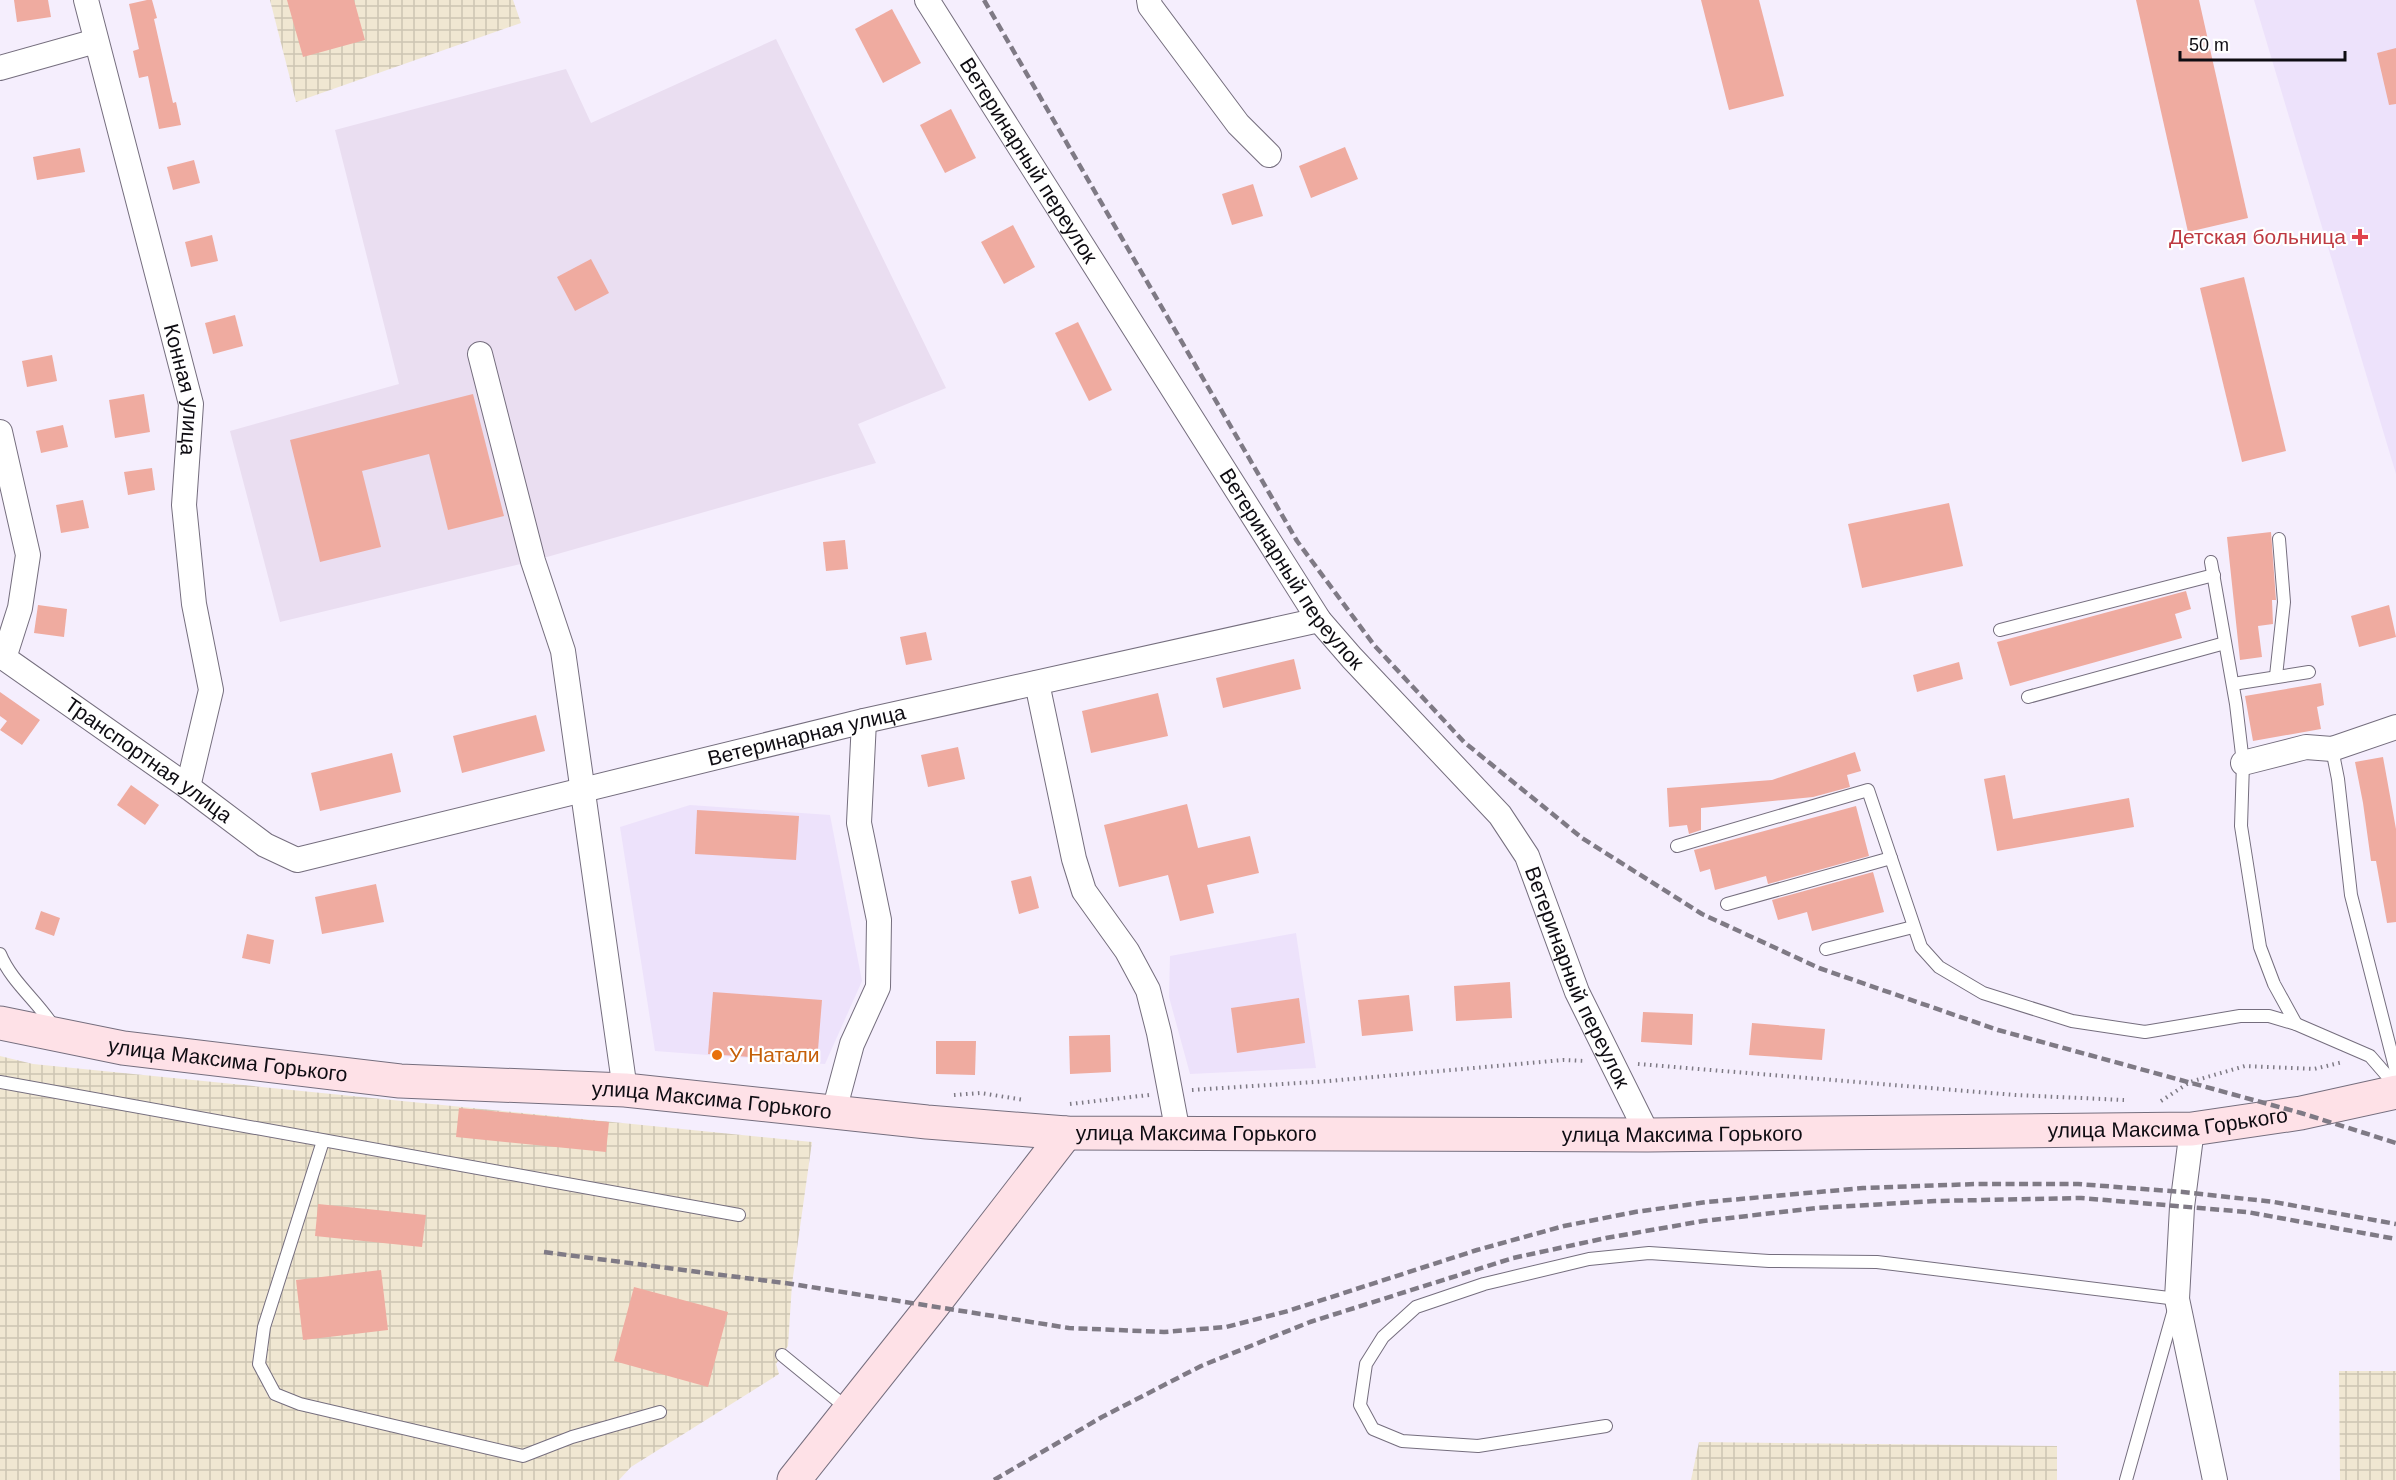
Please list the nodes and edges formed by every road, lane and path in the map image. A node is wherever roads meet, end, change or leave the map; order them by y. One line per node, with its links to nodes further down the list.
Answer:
1 (86, 0): 4 (street, Конная улица)
2 (927, 0): 12 (street, Ветеринарный переулок)
3 (1149, 0): 6 (street)
4 (96, 41): 5 (street); 25 (street, Конная улица)
5 (0, 68)
6 (1269, 155)
7 (480, 354): 26 (street)
8 (0, 432): 15 (street)
9 (2279, 539): 17 (lane)
10 (2211, 562): 11 (lane)
11 (2214, 575): 13 (lane); 14 (lane)
12 (1319, 620): 18 (street, Ветеринарная улица); 38 (street, Ветеринарный переулок)
13 (2000, 630)
14 (2226, 643): 19 (lane); 20 (lane)
15 (2, 657): 25 (street, Транспортная улица)
16 (2309, 672): 17 (lane)
17 (2276, 676): 19 (lane)
18 (1037, 683): 21 (street, Ветеринарная улица); 43 (street)
19 (2233, 684): 24 (lane)
20 (2028, 697)
21 (864, 721): 26 (street, Ветеринарная улица); 49 (street)
22 (2396, 727): 23 (street)
23 (2332, 749): 24 (street); 39 (lane)
24 (2243, 763): 35 (lane)
25 (188, 787): 29 (street, Транспортная улица)
26 (583, 791): 29 (street, Ветеринарная улица); 42 (street)
27 (1677, 846): 28 (lane)
28 (1891, 858): 30 (lane); 31 (lane)
29 (297, 860)
30 (1726, 904)
31 (1913, 927): 32 (lane); 35 (lane)
32 (1826, 949)
33 (0, 954): 36 (lane)
34 (0, 1023): 36 (street, улица Максима Горького)
35 (2296, 1024): 37 (lane)
36 (59, 1035): 42 (street, улица Максима Горького)
37 (2370, 1056): 41 (lane); 48 (path)
38 (1611, 1062): 43 (path); 46 (path); 53 (street, Ветеринарный переулок)
39 (2396, 1071)
40 (0, 1082): 54 (lane)
41 (2396, 1086)
42 (625, 1090): 49 (street, улица Максима Горького)
43 (1170, 1092): 50 (path); 52 (street)
44 (2396, 1092): 51 (street, улица Максима Горького)
45 (946, 1095): 47 (path)
46 (2126, 1100)
47 (1028, 1101)
48 (2160, 1102)
49 (834, 1111): 50 (street, улица Максима Горького)
50 (1063, 1119): 52 (street, улица Максима Горького); 58 (street)
51 (2192, 1129): 53 (street, улица Максима Горького); 56 (street)
52 (1178, 1133): 53 (street, улица Максима Горького)
53 (1648, 1136)
54 (323, 1141): 55 (lane); 59 (lane)
55 (739, 1215)
56 (2177, 1299): 60 (lane); 62 (lane); 63 (street)
57 (782, 1355): 58 (lane)
58 (849, 1410): 61 (street)
59 (660, 1412)
60 (1606, 1426)
61 (794, 1480)
62 (2126, 1480)
63 (2215, 1480)

